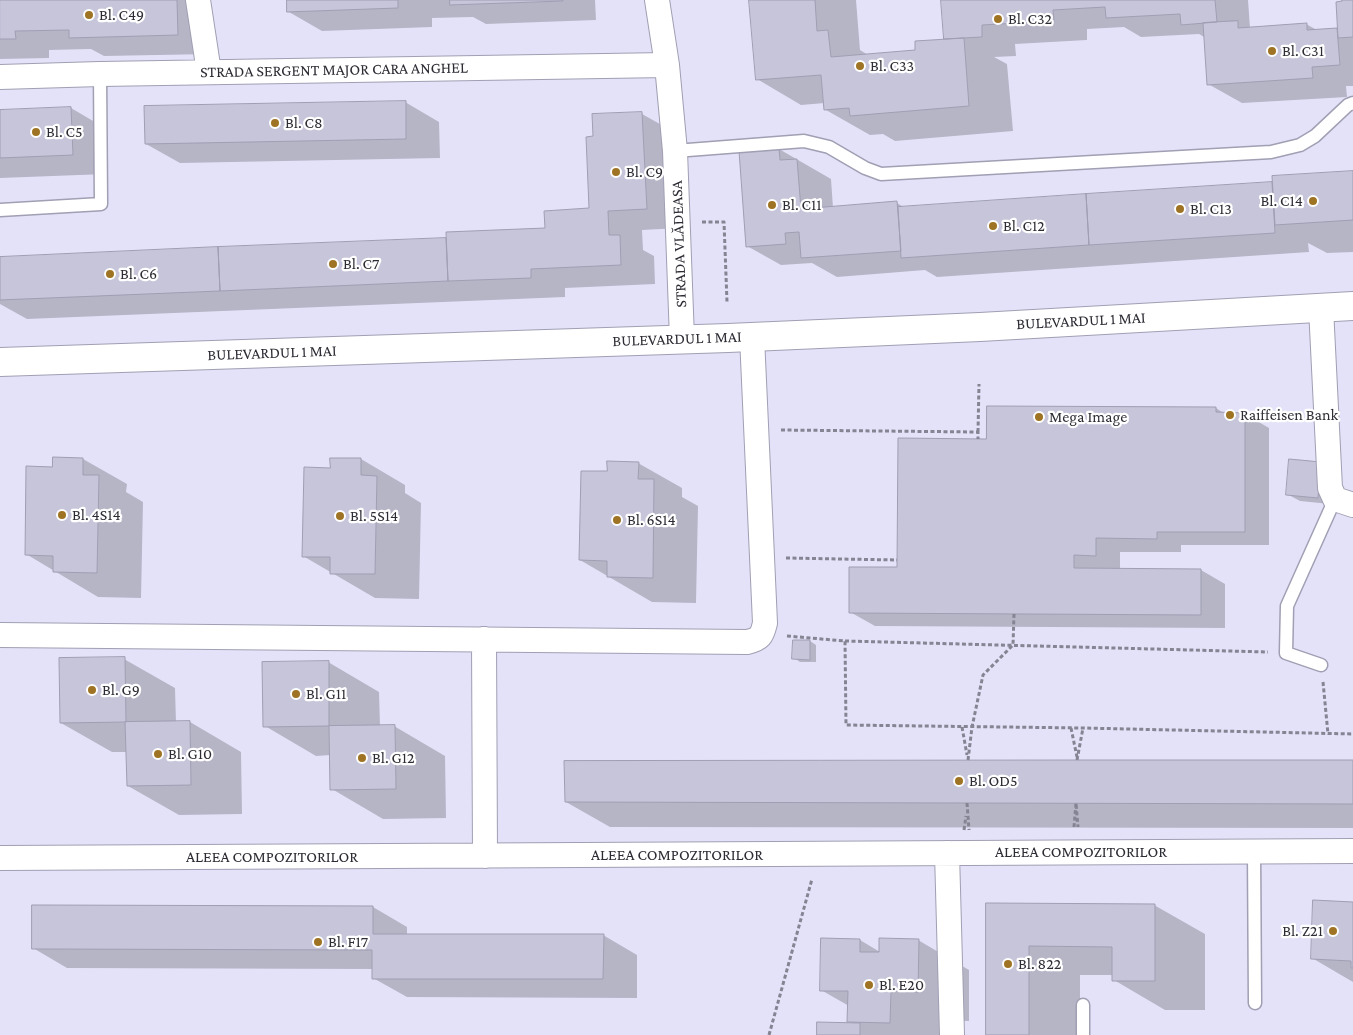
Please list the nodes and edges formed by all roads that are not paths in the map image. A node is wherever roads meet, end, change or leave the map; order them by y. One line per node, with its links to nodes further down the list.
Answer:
1 (198, 0): 4 (street)
2 (657, 0): 3 (street, STRADA VLĂDEASA)
3 (667, 65): 4 (street, STRADA SERGENT MAJOR CARA ANGHEL); 8 (street, STRADA VLĂDEASA)
4 (209, 72): 5 (street, STRADA SERGENT MAJOR CARA ANGHEL)
5 (100, 74): 6 (street, STRADA SERGENT MAJOR CARA ANGHEL); 9 (lane)
6 (0, 77)
7 (1353, 103): 8 (lane)
8 (675, 150): 13 (street, STRADA VLĂDEASA)
9 (0, 210)
10 (1353, 306): 11 (main road, BULEVARDUL 1 MAI)
11 (1321, 308): 12 (main road, BULEVARDUL 1 MAI); 15 (street)
12 (752, 337): 13 (main road, BULEVARDUL 1 MAI); 17 (street)
13 (682, 339): 14 (main road, BULEVARDUL 1 MAI)
14 (0, 362)
15 (1344, 502): 18 (lane)
16 (0, 635): 17 (street)
17 (484, 640): 22 (street)
18 (1321, 665)
19 (1254, 851): 20 (street, ALEEA COMPOZITORILOR); 21 (street, ALEEA COMPOZITORILOR); 24 (lane)
20 (1353, 851)
21 (947, 853): 22 (street, ALEEA COMPOZITORILOR); 26 (street)
22 (485, 856): 23 (street, ALEEA COMPOZITORILOR)
23 (0, 858)
24 (1255, 1003)
25 (1083, 1005): 27 (lane)
26 (952, 1035)
27 (1083, 1035)

